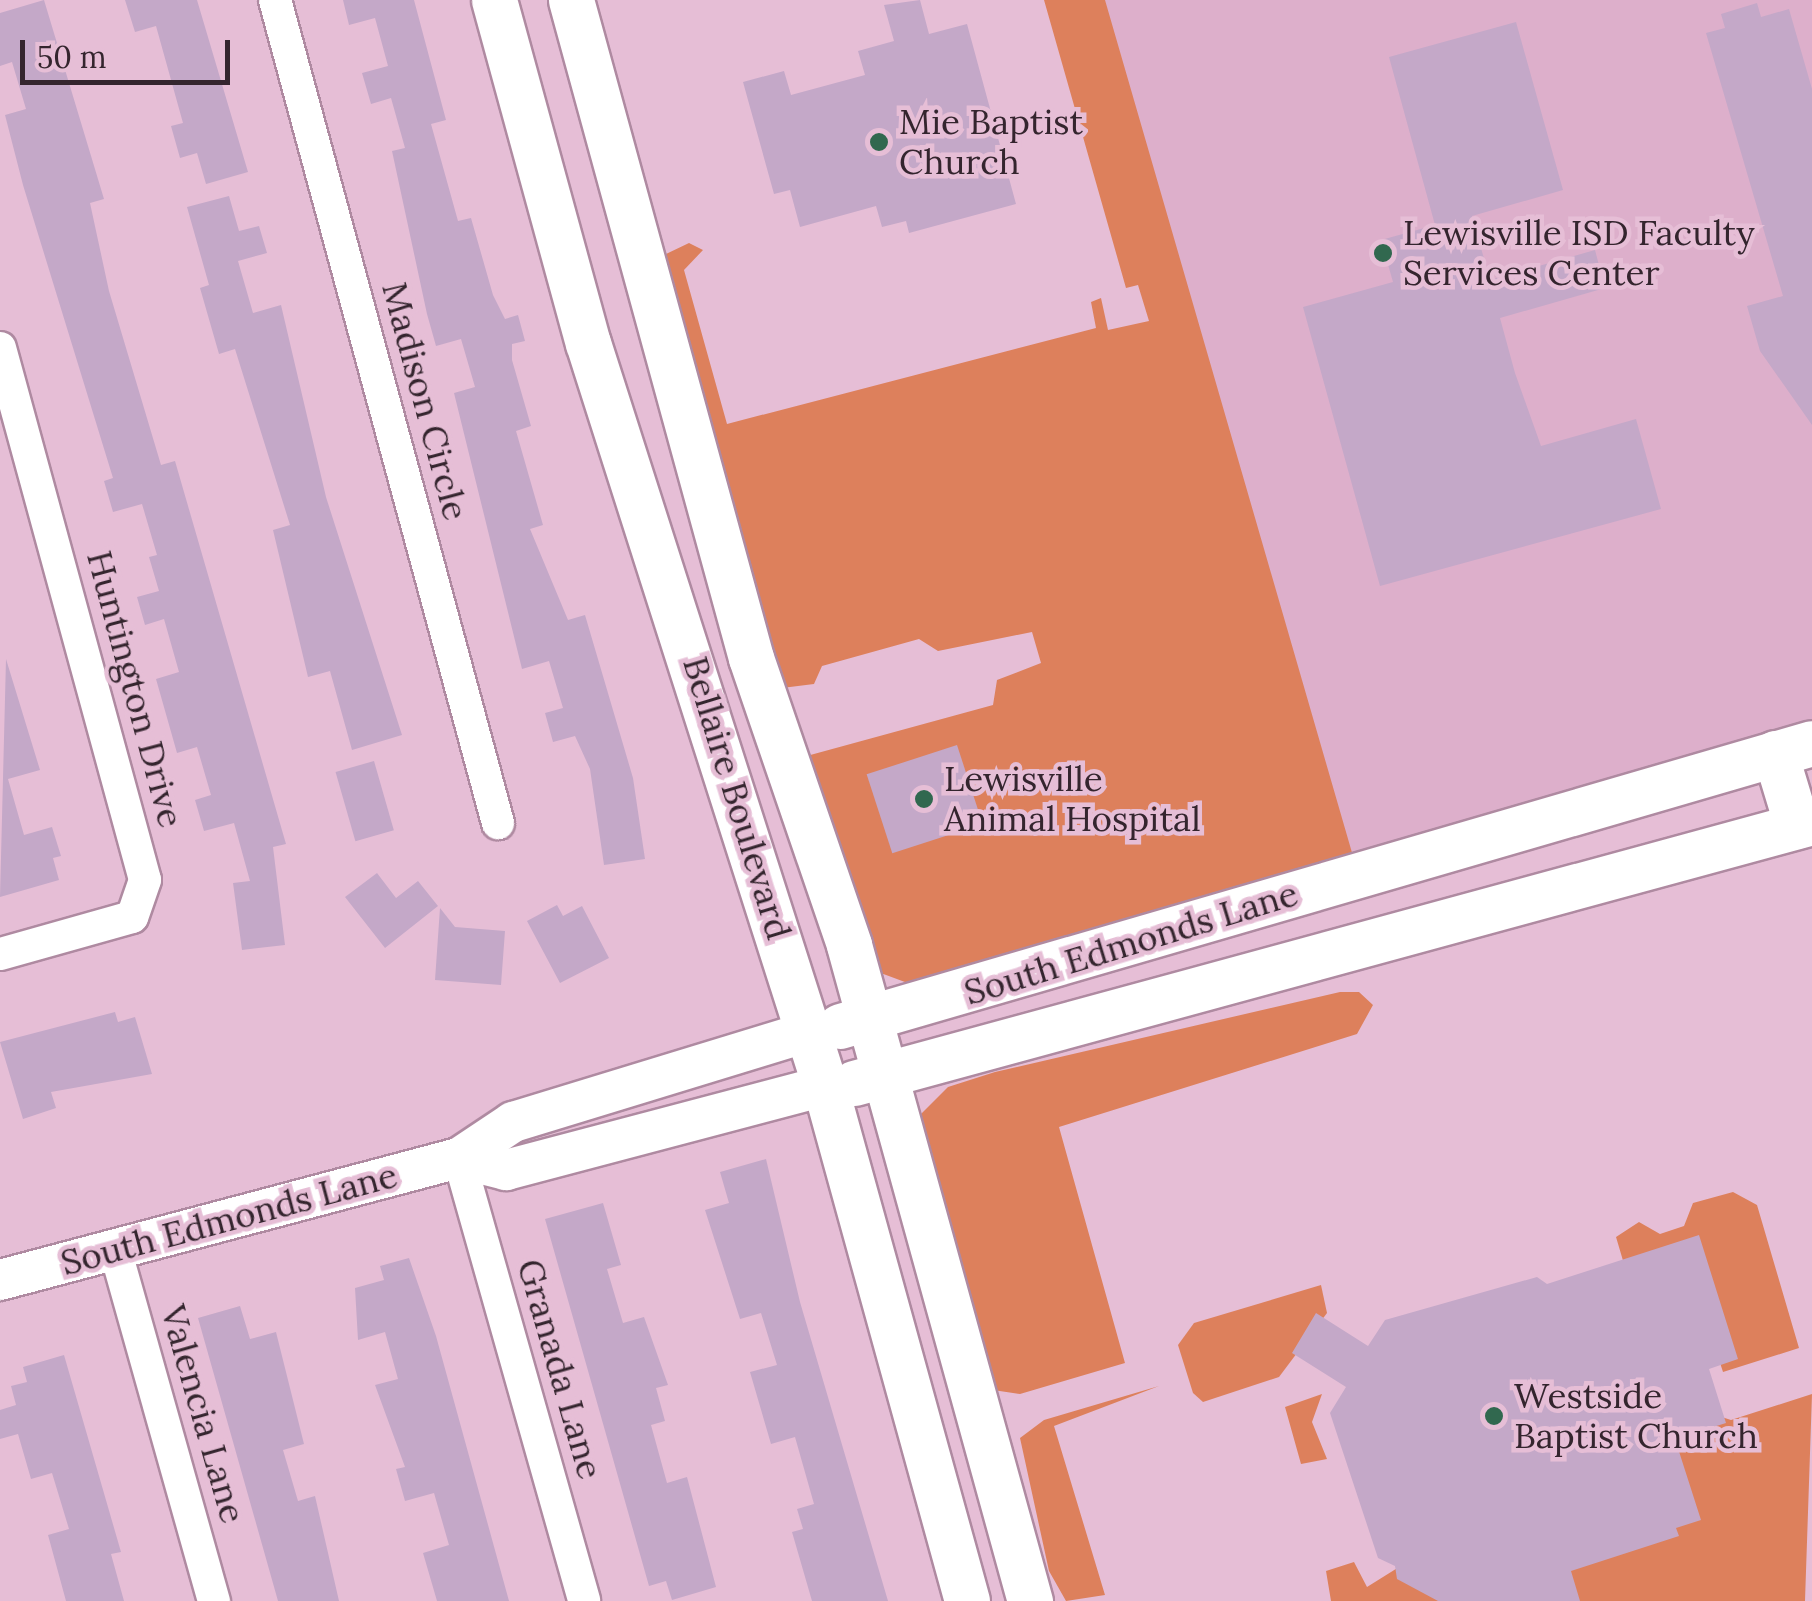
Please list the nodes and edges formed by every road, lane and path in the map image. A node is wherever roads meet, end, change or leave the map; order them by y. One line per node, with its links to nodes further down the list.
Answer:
1 (275, 0): 6 (street, Madison Circle)
2 (494, 0): 12 (main road, Bellaire Boulevard)
3 (571, 0): 11 (main road, Bellaire Boulevard)
4 (0, 348): 10 (street, Huntington Drive)
5 (1793, 748): 7 (main road); 8 (main road, South Edmonds Lane)
6 (498, 823)
7 (1804, 824): 9 (main road, South Edmonds Lane)
8 (1362, 868): 9 (main road); 11 (main road, South Edmonds Lane)
9 (1385, 941): 13 (main road, South Edmonds Lane)
10 (0, 954)
11 (867, 1020): 12 (main road, South Edmonds Lane); 13 (main road, Bellaire Boulevard)
12 (808, 1032): 14 (main road, Bellaire Boulevard); 15 (street, South Edmonds Lane)
13 (884, 1080): 14 (main road, South Edmonds Lane); 21 (main road, Bellaire Boulevard)
14 (825, 1086): 15 (street, South Edmonds Lane); 20 (main road, Bellaire Boulevard)
15 (458, 1158): 16 (street, South Edmonds Lane); 19 (street, Granada Lane)
16 (116, 1250): 17 (street, South Edmonds Lane); 18 (street, Valencia Lane)
17 (0, 1280)
18 (214, 1601)
19 (584, 1601)
20 (968, 1601)
21 (1030, 1601)

